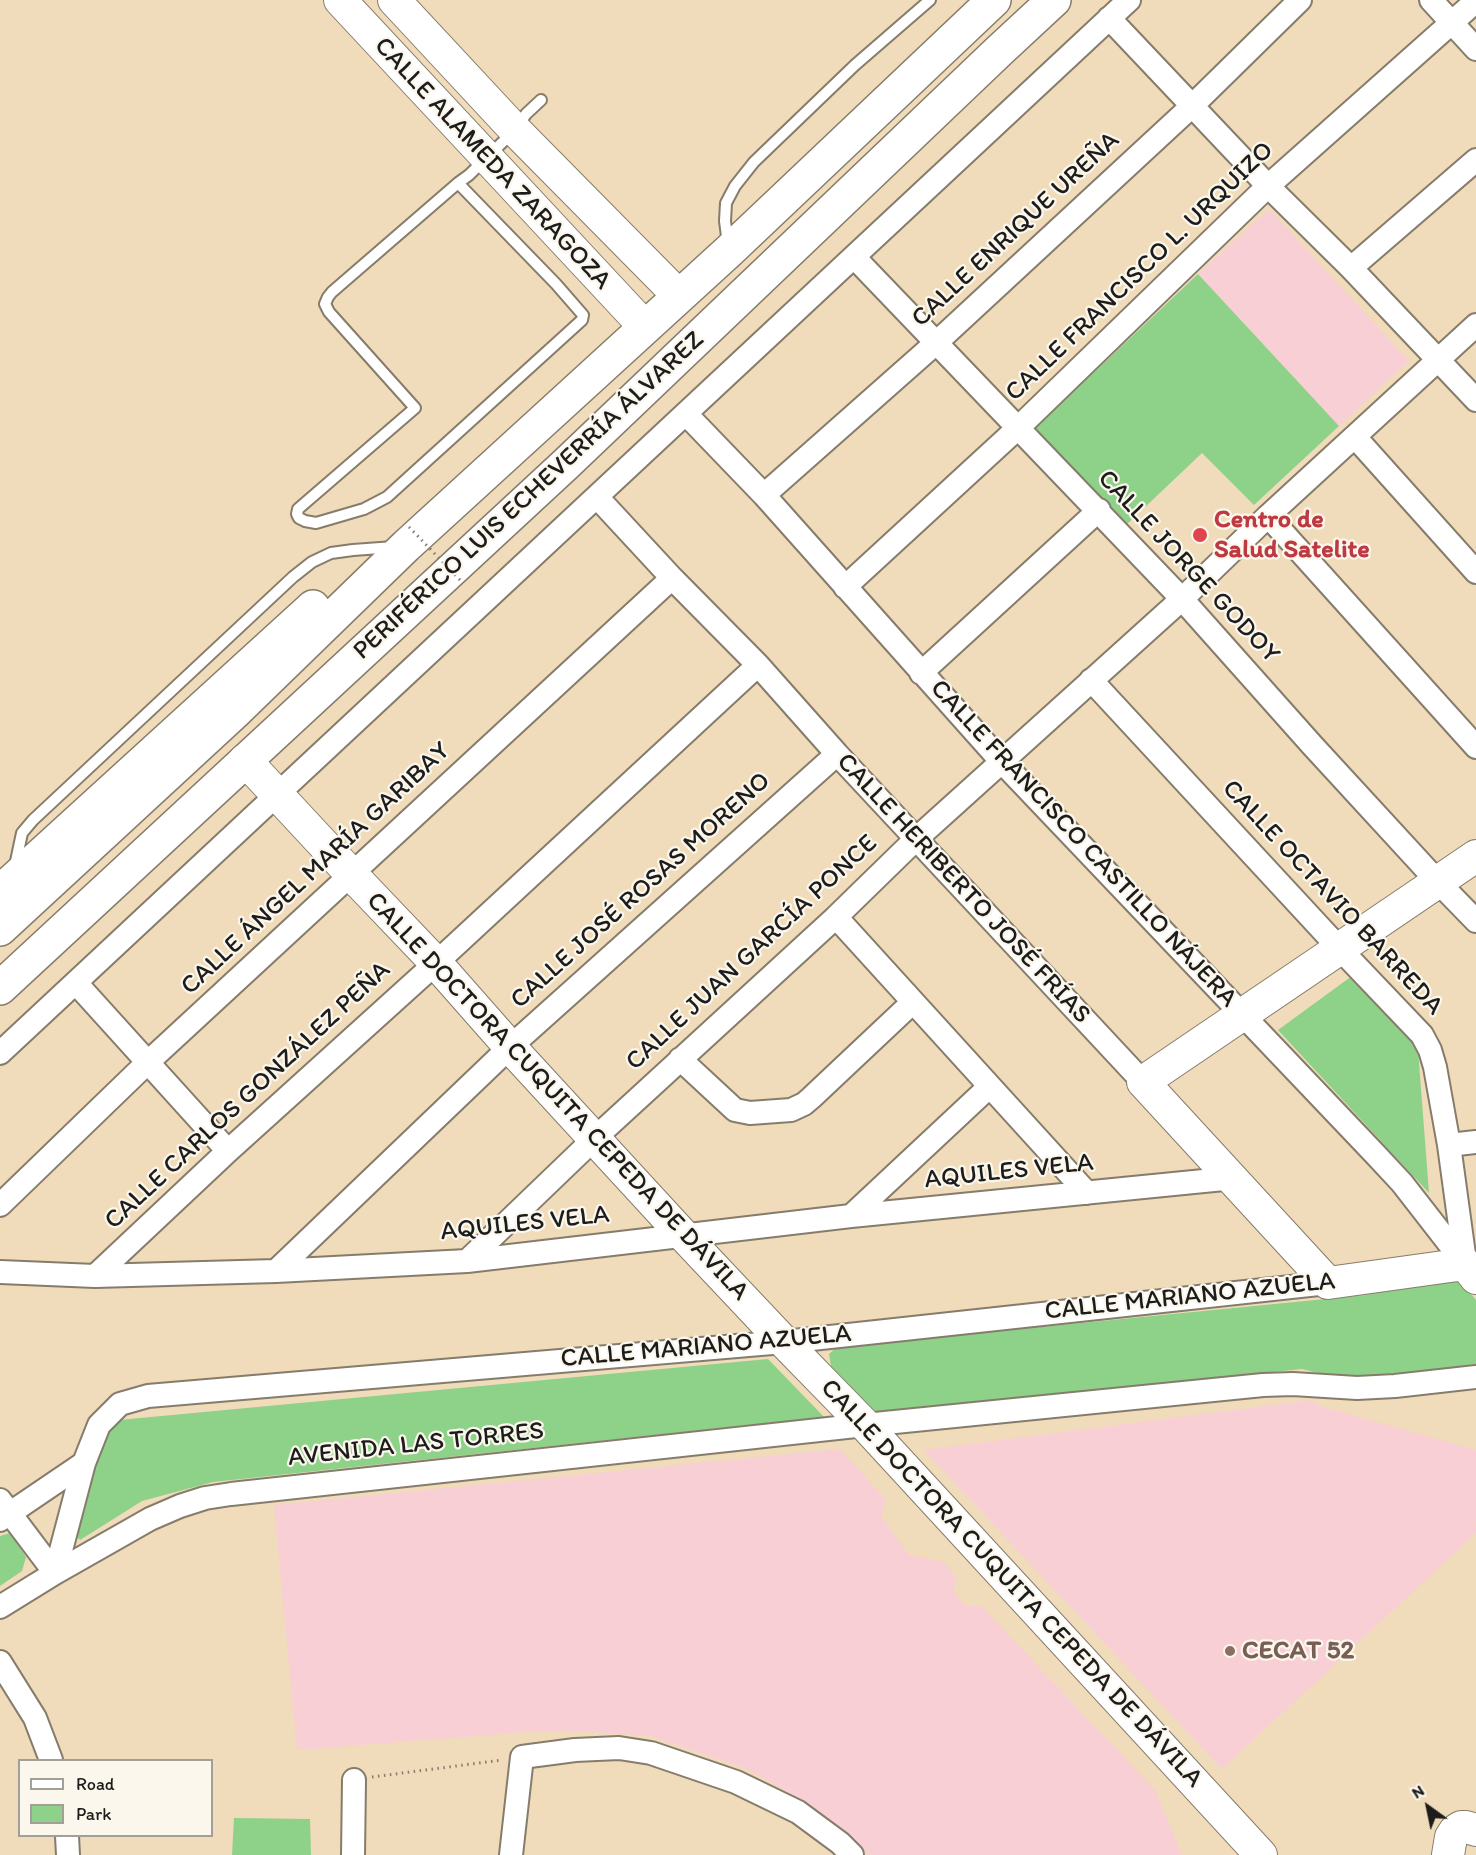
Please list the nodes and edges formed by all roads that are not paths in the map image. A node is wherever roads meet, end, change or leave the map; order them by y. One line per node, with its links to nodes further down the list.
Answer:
1 (340, 0): 18 (street, CALLE ALAMEDA ZARAGOZA)
2 (394, 0): 17 (street, CALLE ALAMEDA ZARAGOZA)
3 (930, 0): 22 (lane)
4 (994, 0): 22 (highway, PERIFÉRICO LUIS ECHEVERRÍA ÁLVAREZ)
5 (1004, 0): 14 (highway)
6 (1054, 0): 14 (highway, PERIFÉRICO LUIS ECHEVERRÍA ÁLVAREZ)
7 (1129, 0): 11 (street)
8 (1300, 0): 16 (street, CALLE ENRIQUE UREÑA)
9 (1431, 0): 12 (street)
10 (1476, 1): 12 (street, CALLE FRANCISCO L. URQUIZO)
11 (1109, 18): 16 (street); 23 (street)
12 (1452, 22): 13 (street); 21 (street, CALLE FRANCISCO L. URQUIZO)
13 (1476, 49)
14 (999, 51): 48 (highway, PERIFÉRICO LUIS ECHEVERRÍA ÁLVAREZ)
15 (541, 100): 17 (lane)
16 (1191, 106): 21 (street); 28 (street, CALLE ENRIQUE UREÑA)
17 (515, 130): 18 (lane); 25 (street, CALLE ALAMEDA ZARAGOZA)
18 (486, 159): 20 (lane); 27 (street, CALLE ALAMEDA ZARAGOZA)
19 (1476, 160): 24 (street)
20 (458, 183): 20 (lane)
21 (1268, 186): 24 (street); 32 (street, CALLE FRANCISCO L. URQUIZO)
22 (729, 250): 25 (highway, PERIFÉRICO LUIS ECHEVERRÍA ÁLVAREZ)
23 (854, 257): 28 (street, CALLE JORGE GODOY); 31 (street)
24 (1351, 268): 29 (street)
25 (679, 296): 27 (highway, PERIFÉRICO LUIS ECHEVERRÍA ÁLVAREZ)
26 (1476, 325): 29 (street, CALLE JUAN GARCÍA PONCE)
27 (645, 327): 38 (highway, PERIFÉRICO LUIS ECHEVERRÍA ÁLVAREZ)
28 (936, 342): 32 (street, CALLE JORGE GODOY); 34 (street, CALLE ENRIQUE UREÑA)
29 (1439, 359): 30 (street); 33 (street, CALLE JUAN GARCÍA PONCE)
30 (1476, 399)
31 (686, 414): 34 (street, CALLE FRANCISCO CASTILLO NÁJERA); 35 (street)
32 (1019, 427): 36 (street, CALLE JORGE GODOY); 41 (street, CALLE FRANCISCO L. URQUIZO)
33 (1355, 437): 37 (street, CALLE JUAN GARCÍA PONCE); 39 (street)
34 (764, 495): 41 (street, CALLE FRANCISCO CASTILLO NÁJERA)
35 (597, 497): 40 (street, CALLE HERIBERTO JOSÉ FRÍAS); 50 (street)
36 (1099, 510): 42 (street, CALLE JORGE GODOY); 44 (street)
37 (1268, 516): 42 (street, CALLE JUAN GARCÍA PONCE); 46 (street)
38 (408, 537): 55 (highway); 58 (highway, PERIFÉRICO LUIS ECHEVERRÍA ÁLVAREZ)
39 (1476, 572)
40 (672, 578): 43 (street, CALLE HERIBERTO JOSÉ FRÍAS); 53 (street, CALLE ÁNGEL MARÍA GARIBAY)
41 (845, 587): 44 (street, CALLE FRANCISCO CASTILLO NÁJERA)
42 (1182, 599): 45 (street, CALLE JUAN GARCÍA PONCE); 54 (street, CALLE JORGE GODOY)
43 (758, 665): 47 (street, CALLE HERIBERTO JOSÉ FRÍAS); 60 (street, CALLE CARLOS GONZÁLEZ PEÑA)
44 (921, 673): 49 (street, CALLE FRANCISCO CASTILLO NÁJERA)
45 (1091, 680): 49 (street, CALLE JUAN GARCÍA PONCE); 59 (street, CALLE OCTAVIO BARREDA)
46 (1476, 747)
47 (837, 754): 51 (street, CALLE HERIBERTO JOSÉ FRÍAS); 65 (street, CALLE JOSÉ ROSAS MORENO)
48 (245, 760): 50 (street, CALLE DOCTORA CUQUITA CEPEDA DE DÁVILA); 62 (highway, PERIFÉRICO LUIS ECHEVERRÍA ÁLVAREZ)
49 (1001, 761): 51 (street, CALLE JUAN GARCÍA PONCE); 64 (street, CALLE FRANCISCO CASTILLO NÁJERA)
50 (277, 794): 53 (street, CALLE DOCTORA CUQUITA CEPEDA DE DÁVILA); 61 (street)
51 (916, 839): 56 (street, CALLE JUAN GARCÍA PONCE); 69 (street, CALLE HERIBERTO JOSÉ FRÍAS)
52 (1476, 856): 54 (street)
53 (351, 875): 60 (street, CALLE DOCTORA CUQUITA CEPEDA DE DÁVILA); 68 (street, CALLE ÁNGEL MARÍA GARIBAY)
54 (1438, 882): 57 (street, CALLE JORGE GODOY); 59 (street)
55 (6, 887)
56 (836, 917): 63 (street); 67 (street, CALLE JUAN GARCÍA PONCE)
57 (1476, 921)
58 (0, 929)
59 (1340, 949): 64 (street); 73 (street, CALLE OCTAVIO BARREDA)
60 (435, 963): 65 (street, CALLE DOCTORA CUQUITA CEPEDA DE DÁVILA); 74 (street, CALLE CARLOS GONZÁLEZ PEÑA)
61 (76, 983): 66 (street); 68 (street)
62 (0, 987)
63 (913, 1002): 67 (street); 70 (street)
64 (1243, 1015): 69 (street); 81 (street, CALLE FRANCISCO CASTILLO NÁJERA)
65 (510, 1047): 71 (street, CALLE DOCTORA CUQUITA CEPEDA DE DÁVILA); 82 (street, CALLE JOSÉ ROSAS MORENO)
66 (0, 1053)
67 (680, 1059): 71 (street, CALLE JUAN GARCÍA PONCE)
68 (147, 1063): 74 (street); 77 (street, CALLE ÁNGEL MARÍA GARIBAY)
69 (1143, 1082): 75 (street, CALLE HERIBERTO JOSÉ FRÍAS)
70 (989, 1087): 76 (street); 78 (street)
71 (595, 1138): 79 (street, CALLE DOCTORA CUQUITA CEPEDA DE DÁVILA); 80 (street, CALLE JUAN GARCÍA PONCE)
72 (1476, 1142): 73 (street)
73 (1449, 1145): 81 (street, CALLE OCTAVIO BARREDA)
74 (228, 1151): 84 (street, CALLE CARLOS GONZÁLEZ PEÑA)
75 (1233, 1178): 76 (street, AQUILES VELA); 85 (street, CALLE HERIBERTO JOSÉ FRÍAS)
76 (1087, 1193): 78 (street, AQUILES VELA)
77 (0, 1205)
78 (851, 1216): 79 (street, AQUILES VELA)
79 (683, 1235): 80 (street, AQUILES VELA); 86 (street, CALLE DOCTORA CUQUITA CEPEDA DE DÁVILA)
80 (467, 1261): 82 (street, AQUILES VELA)
81 (1472, 1268): 85 (street, CALLE MARIANO AZUELA)
82 (276, 1271): 84 (street, AQUILES VELA)
83 (0, 1272): 84 (street, AQUILES VELA)
84 (95, 1276)
85 (1328, 1282): 86 (street, CALLE MARIANO AZUELA)
86 (784, 1342): 88 (street, CALLE DOCTORA CUQUITA CEPEDA DE DÁVILA); 89 (street, CALLE MARIANO AZUELA)
87 (1476, 1377): 88 (street, AVENIDA LAS TORRES)
88 (865, 1425): 91 (street, AVENIDA LAS TORRES); 101 (street, CALLE DOCTORA CUQUITA CEPEDA DE DÁVILA)
89 (84, 1463): 90 (street); 91 (street, CALLE MARIANO AZUELA)
90 (3, 1511): 91 (street)
91 (55, 1573): 92 (street, AVENIDA LAS TORRES)
92 (0, 1607)
93 (0, 1662): 94 (street)
94 (50, 1759)
95 (354, 1780): 98 (street)
96 (67, 1837): 97 (street)
97 (68, 1855)
98 (353, 1855)
99 (511, 1855): 100 (street)
100 (852, 1855)
101 (1261, 1855)

